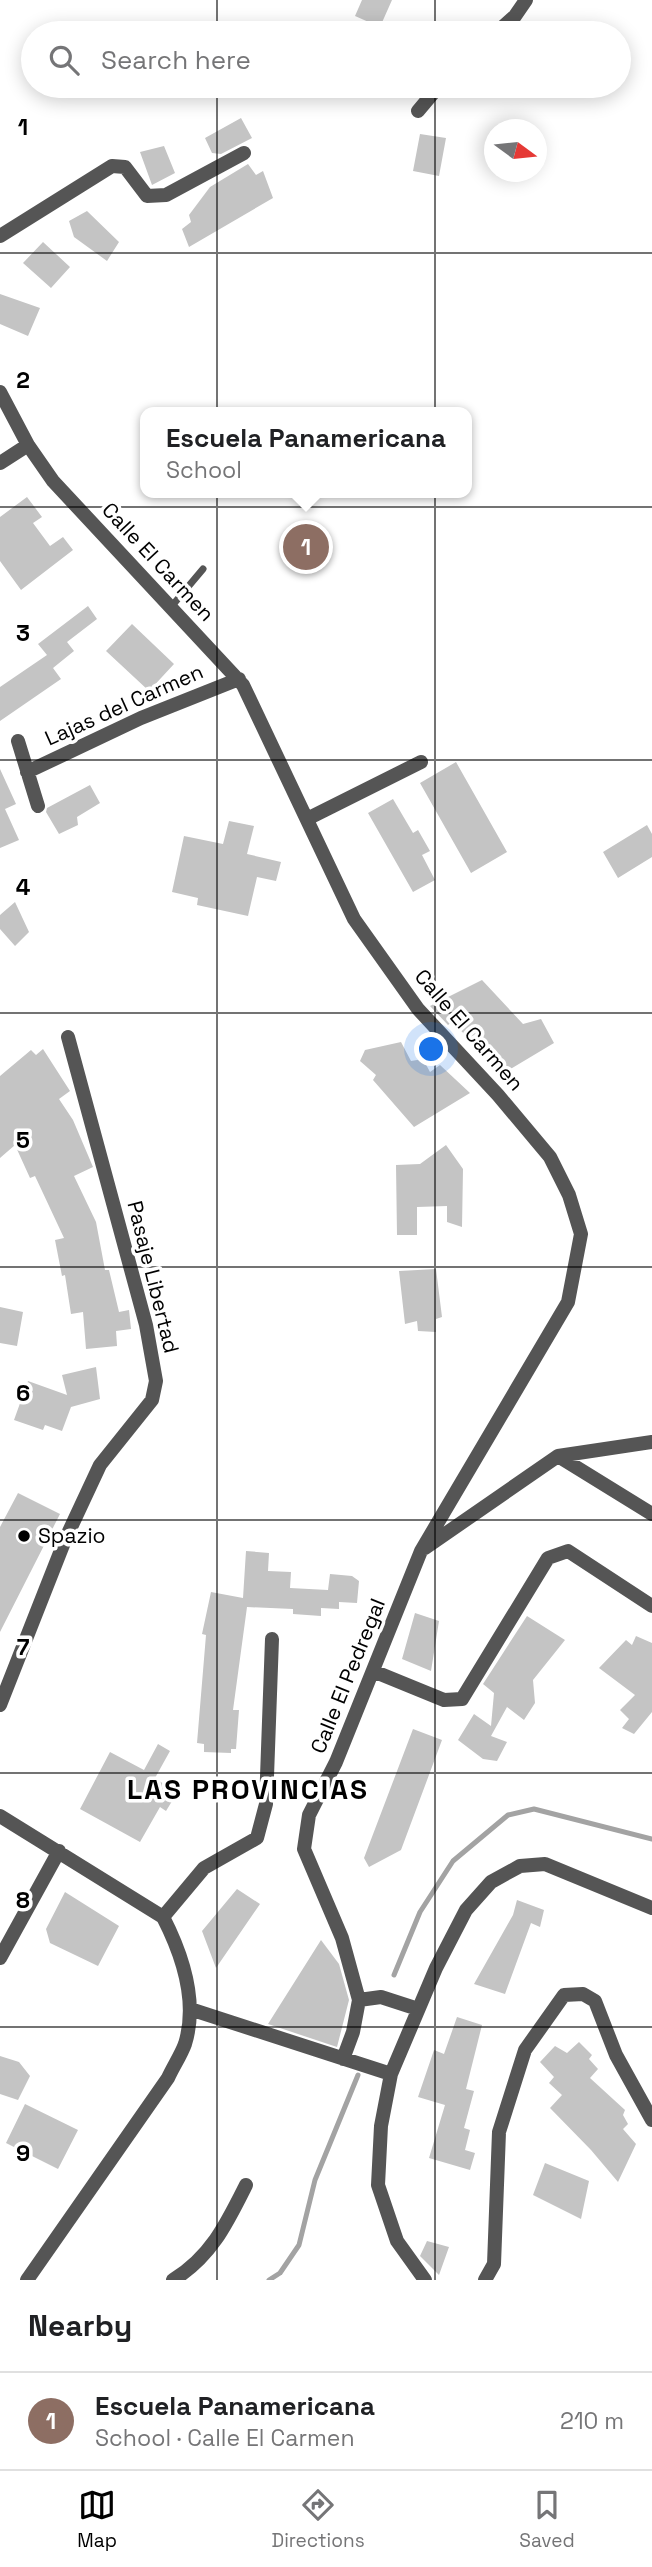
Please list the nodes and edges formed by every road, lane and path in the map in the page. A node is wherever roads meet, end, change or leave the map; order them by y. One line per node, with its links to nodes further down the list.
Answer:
1 (526, 0): 2 (street)
2 (509, 21)
3 (429, 98): 4 (street)
4 (418, 111)
5 (244, 153): 6 (street)
6 (0, 236)
7 (0, 392): 8 (street, Calle El Carmen)
8 (28, 446): 9 (street); 11 (street, Calle El Carmen)
9 (0, 463)
10 (203, 569): 11 (lane)
11 (171, 607): 12 (street, Calle El Carmen)
12 (239, 679): 15 (street, Lajas del Carmen); 17 (street, Calle El Carmen)
13 (18, 741): 15 (street)
14 (421, 762): 17 (street)
15 (27, 772): 16 (street)
16 (38, 806)
17 (307, 819): 22 (street, Calle El Carmen)
18 (68, 1037): 26 (street, Pasaje Libertad)
19 (652, 1442): 20 (street)
20 (558, 1456): 21 (street); 22 (street)
21 (652, 1514)
22 (421, 1551): 25 (street, Calle El Pedregal)
23 (652, 1606): 25 (street)
24 (272, 1639): 30 (street)
25 (373, 1671): 32 (street, Calle El Pedregal)
26 (0, 1705)
27 (0, 1816): 28 (street)
28 (59, 1851): 30 (street); 31 (street)
29 (652, 1908): 34 (street)
30 (163, 1917): 33 (street)
31 (0, 1958)
32 (359, 2000): 34 (street); 35 (street)
33 (190, 2009): 35 (street); 39 (street)
34 (418, 2009): 36 (street)
35 (343, 2059): 36 (street)
36 (391, 2074): 41 (street)
37 (652, 2120): 42 (street)
38 (246, 2185): 40 (street)
39 (27, 2280)
40 (173, 2280)
41 (425, 2280)
42 (485, 2280)

